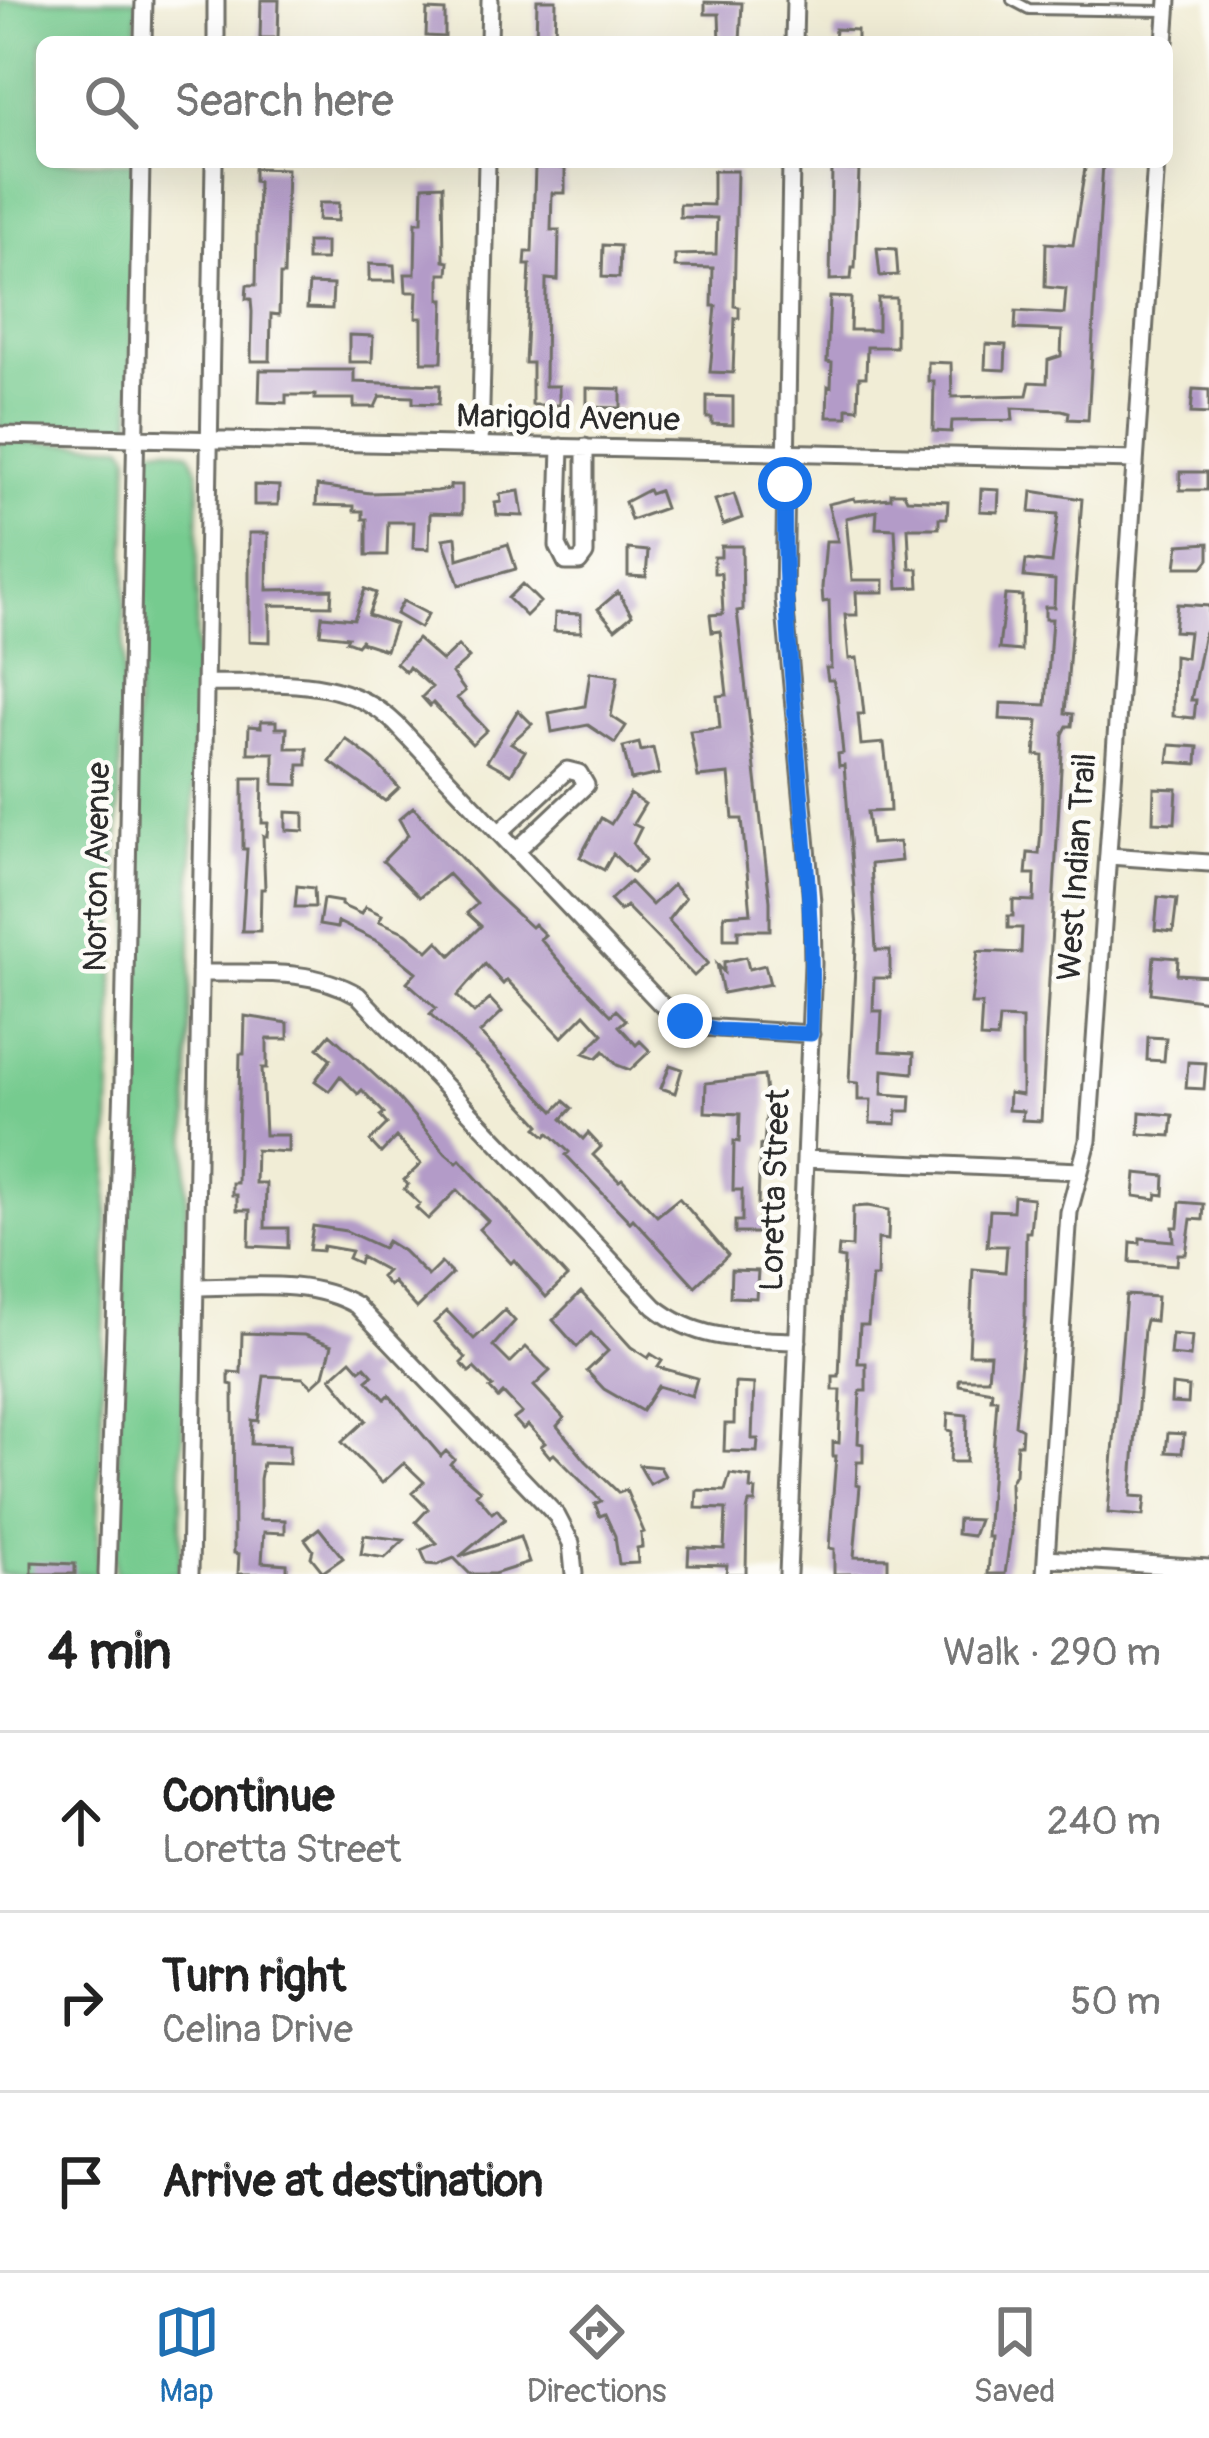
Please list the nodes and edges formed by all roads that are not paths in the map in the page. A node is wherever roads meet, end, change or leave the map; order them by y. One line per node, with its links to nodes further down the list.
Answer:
1 (144, 0): 7 (street)
2 (216, 0): 8 (street)
3 (490, 0): 9 (street)
4 (795, 0): 10 (street)
5 (1012, 0): 6 (lane)
6 (1167, 6): 11 (street)
7 (143, 36)
8 (216, 36)
9 (490, 36)
10 (794, 36)
11 (1165, 36)
12 (140, 168): 18 (street, Norton Avenue)
13 (214, 168): 19 (street)
14 (487, 168): 20 (street)
15 (791, 168): 23 (street, Loretta Street)
16 (1156, 168): 24 (street, West Indian Trail)
17 (0, 436): 18 (street, Marigold Avenue)
18 (135, 437): 19 (street, Marigold Avenue); 38 (street, Norton Avenue)
19 (208, 441): 20 (street, Marigold Avenue); 25 (street)
20 (480, 446): 21 (street, Marigold Avenue)
21 (561, 448): 22 (street, Marigold Avenue); 22 (street)
22 (585, 448): 23 (street, Marigold Avenue)
23 (784, 453): 24 (street, Marigold Avenue); 31 (street, Loretta Street)
24 (1136, 460): 28 (street, West Indian Trail)
25 (206, 683): 26 (street); 30 (street)
26 (499, 833): 27 (street); 27 (street)
27 (517, 851): 31 (street)
28 (1108, 856): 29 (street); 33 (street, West Indian Trail)
29 (1209, 863)
30 (200, 973): 34 (street); 35 (street)
31 (811, 1034): 32 (street, Loretta Street)
32 (806, 1159): 33 (street); 35 (street, Loretta Street)
33 (1079, 1171): 36 (street, West Indian Trail)
34 (195, 1287): 39 (street); 40 (street)
35 (798, 1341): 41 (street, Loretta Street)
36 (1045, 1566): 37 (street)
37 (1209, 1568)
38 (107, 1574)
39 (190, 1574)
40 (574, 1574)
41 (788, 1574)

